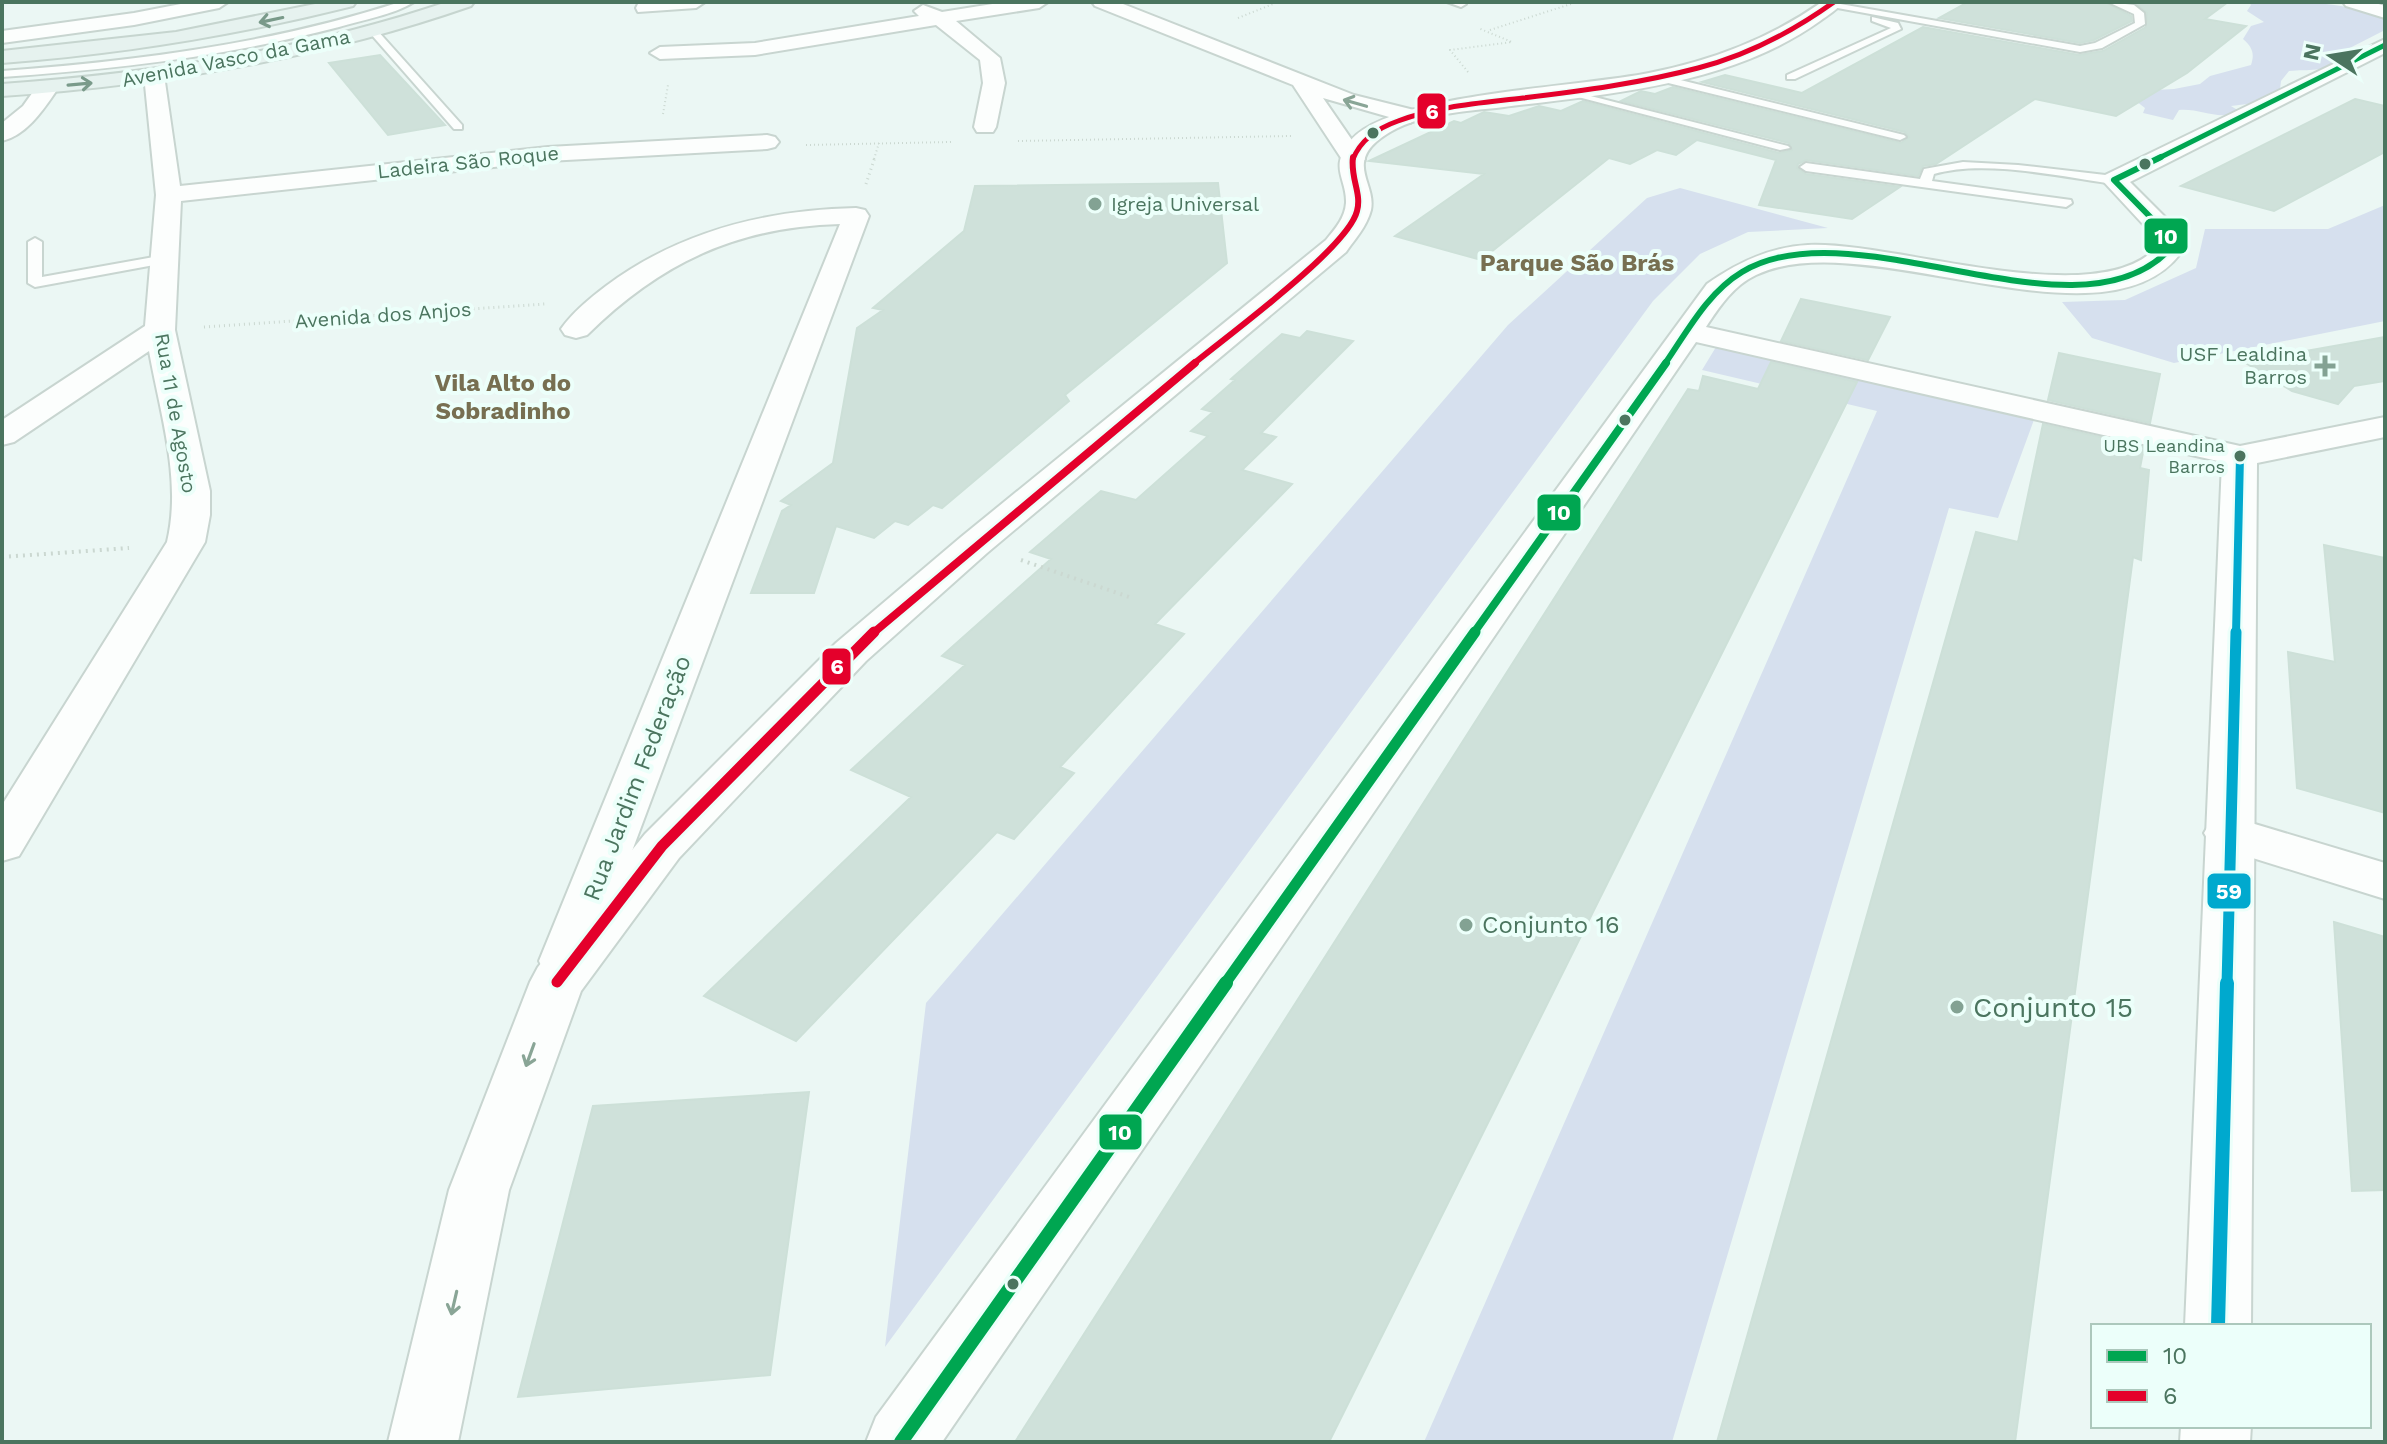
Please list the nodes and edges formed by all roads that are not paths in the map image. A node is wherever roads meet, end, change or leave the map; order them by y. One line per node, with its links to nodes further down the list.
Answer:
1 (219, 2): 16 (street)
2 (347, 2): 19 (main road, Avenida Vasco da Gama, one-way to 19)
3 (409, 2): 20 (lane)
4 (465, 2): 15 (main road, Avenida Vasco da Gama)
5 (696, 2): 12 (street)
6 (902, 2): 14 (street)
7 (1039, 2): 14 (street)
8 (1101, 2): 24 (street)
9 (2113, 2): 11 (lane)
10 (2352, 2): 13 (street)
11 (1831, 5): 22 (street); 23 (lane)
12 (645, 8)
13 (2385, 12)
14 (941, 19): 18 (street); 30 (street)
15 (373, 31): 21 (main road, Avenida Vasco da Gama); 29 (lane)
16 (2, 37)
17 (2385, 45): 37 (street)
18 (660, 53)
19 (2, 57)
20 (2, 74)
21 (154, 75): 25 (main road, Avenida Vasco da Gama, one-way to 21); 39 (street, Rua 11 de Agosto)
22 (1656, 77): 27 (street); 32 (lane)
23 (1791, 77)
24 (1302, 83): 28 (street, one-way to 24); 34 (street)
25 (48, 87): 26 (main road, Avenida Vasco da Gama); 31 (street)
26 (2, 90)
27 (1567, 91): 28 (street); 35 (lane)
28 (1410, 116): 34 (street)
29 (458, 127)
30 (985, 127)
31 (2, 134)
32 (1900, 137)
33 (767, 142): 39 (street, Ladeira São Roque)
34 (1344, 147): 52 (street)
35 (1784, 148)
36 (1806, 167): 38 (lane)
37 (2114, 180): 38 (lane); 45 (street)
38 (1925, 183): 40 (lane)
39 (169, 195): 42 (street, Rua 11 de Agosto)
40 (2066, 203)
41 (35, 242): 42 (lane)
42 (165, 259): 44 (street, Rua 11 de Agosto)
43 (576, 329): 52 (street, Rua Jardim Federação)
44 (160, 330): 47 (street); 50 (street, Rua 11 de Agosto)
45 (1690, 332): 48 (street); 55 (street)
46 (2385, 427): 48 (street)
47 (2, 435)
48 (2240, 456): 49 (street)
49 (2228, 833): 51 (street); 53 (street)
50 (2, 844)
51 (2385, 881)
52 (557, 982): 54 (street, Rua Jardim Federação, one-way to 54)
53 (2218, 1324)
54 (423, 1442)
55 (901, 1442)

